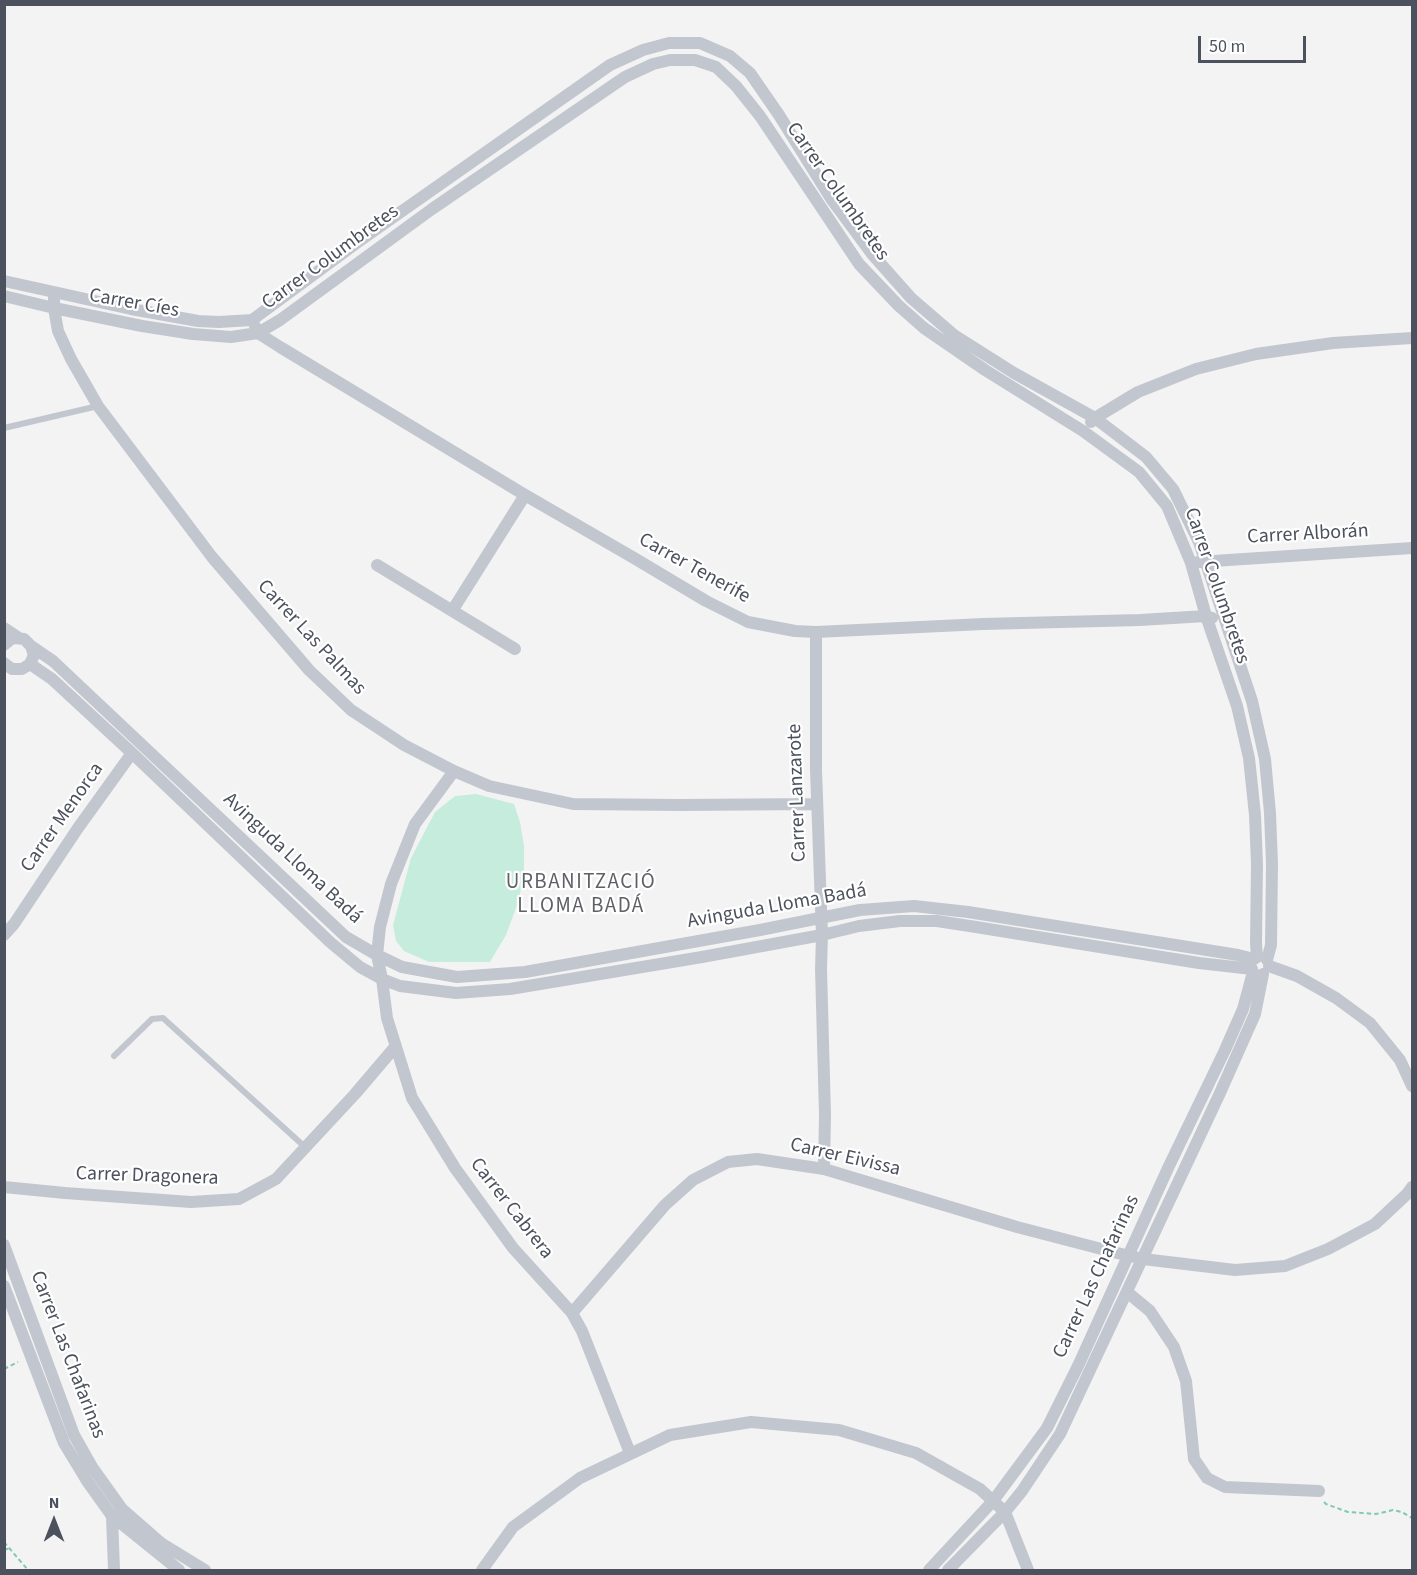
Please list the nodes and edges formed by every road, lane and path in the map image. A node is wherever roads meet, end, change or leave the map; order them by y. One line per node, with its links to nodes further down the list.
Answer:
1 (4, 281): 2 (street, Carrer Cíes)
2 (54, 293): 4 (street, Carrer Las Palmas); 5 (street, Carrer Cíes)
3 (4, 296): 4 (street, Carrer Cíes)
4 (54, 308): 6 (street, Carrer Cíes); 8 (street, Carrer Las Palmas)
5 (252, 320): 6 (street); 9 (street, Carrer Columbretes)
6 (258, 333): 11 (street, Carrer Columbretes); 12 (street, Carrer Tenerife)
7 (1413, 338): 9 (street)
8 (98, 406): 10 (lane); 31 (street, Carrer Las Palmas)
9 (1095, 418): 11 (street); 14 (street, Carrer Columbretes)
10 (4, 428)
11 (1083, 431): 15 (street, Carrer Columbretes)
12 (525, 495): 17 (street); 21 (street, Carrer Tenerife)
13 (1413, 549): 14 (street, Carrer Alborán)
14 (1205, 560): 15 (street, Carrer Alborán); 19 (street, Carrer Columbretes)
15 (1191, 563): 18 (street, Carrer Columbretes)
16 (377, 565): 17 (street)
17 (453, 611): 25 (street)
18 (1206, 616): 19 (street); 21 (street, Carrer Tenerife); 37 (street, Carrer Columbretes)
19 (1226, 625): 37 (street, Carrer Columbretes)
20 (4, 628): 22 (street)
21 (816, 632): 32 (street, Carrer Lanzarote)
22 (19, 638): 23 (street); 24 (street, Avinguda Lloma Badá)
23 (4, 645)
24 (32, 646): 27 (street); 36 (street, Avinguda Lloma Badá)
25 (515, 648)
26 (4, 663): 28 (street)
27 (30, 664): 28 (street); 30 (street, Avinguda Lloma Badá)
28 (17, 670): 29 (street)
29 (4, 678)
30 (132, 753): 34 (street, Carrer Menorca); 38 (street, Avinguda Lloma Badá)
31 (454, 771): 32 (street, Carrer Las Palmas); 36 (street, Carrer Cabrera)
32 (816, 804): 33 (street, Carrer Lanzarote)
33 (822, 917): 35 (street, Carrer Lanzarote); 36 (street, Avinguda Lloma Badá); 37 (street, Avinguda Lloma Badá)
34 (4, 935)
35 (822, 935): 37 (street, Avinguda Lloma Badá); 38 (street, Avinguda Lloma Badá); 43 (street, Carrer Lanzarote)
36 (377, 955): 38 (street, Carrer Cabrera)
37 (1259, 965): 41 (street); 47 (street, Carrer Las Chafarinas); 48 (street, Carrer Las Chafarinas)
38 (382, 980): 39 (street, Carrer Cabrera)
39 (395, 1047): 42 (street, Carrer Dragonera); 51 (street, Carrer Cabrera)
40 (114, 1056): 42 (lane)
41 (1413, 1086)
42 (306, 1147): 44 (street, Carrer Dragonera)
43 (824, 1169): 47 (street, Carrer Eivissa); 51 (street, Carrer Eivissa)
44 (4, 1187)
45 (1413, 1187): 48 (street, Carrer Eivissa)
46 (4, 1245): 56 (street, Carrer Las Chafarinas)
47 (1128, 1255): 48 (street, Carrer Eivissa); 54 (street, Carrer Las Chafarinas)
48 (1143, 1259): 50 (street, Carrer Las Chafarinas)
49 (4, 1286): 56 (street, Carrer Las Chafarinas)
50 (1127, 1292): 53 (street); 55 (street, Carrer Las Chafarinas)
51 (572, 1313): 52 (street, Carrer Cabrera)
52 (630, 1453): 54 (street); 65 (street)
53 (1319, 1491): 57 (path)
54 (993, 1501): 55 (street); 66 (street, Carrer Las Chafarinas)
55 (1005, 1512): 67 (street, Carrer Las Chafarinas); 68 (street)
56 (117, 1513): 62 (street); 63 (street, Carrer Las Chafarinas); 64 (street, Carrer Las Chafarinas)
57 (1413, 1518)
58 (4, 1542): 59 (path)
59 (10, 1548): 60 (path); 61 (path)
60 (4, 1550)
61 (28, 1570)
62 (114, 1570)
63 (179, 1570)
64 (205, 1570)
65 (482, 1570)
66 (929, 1570)
67 (948, 1570)
68 (1028, 1570)

